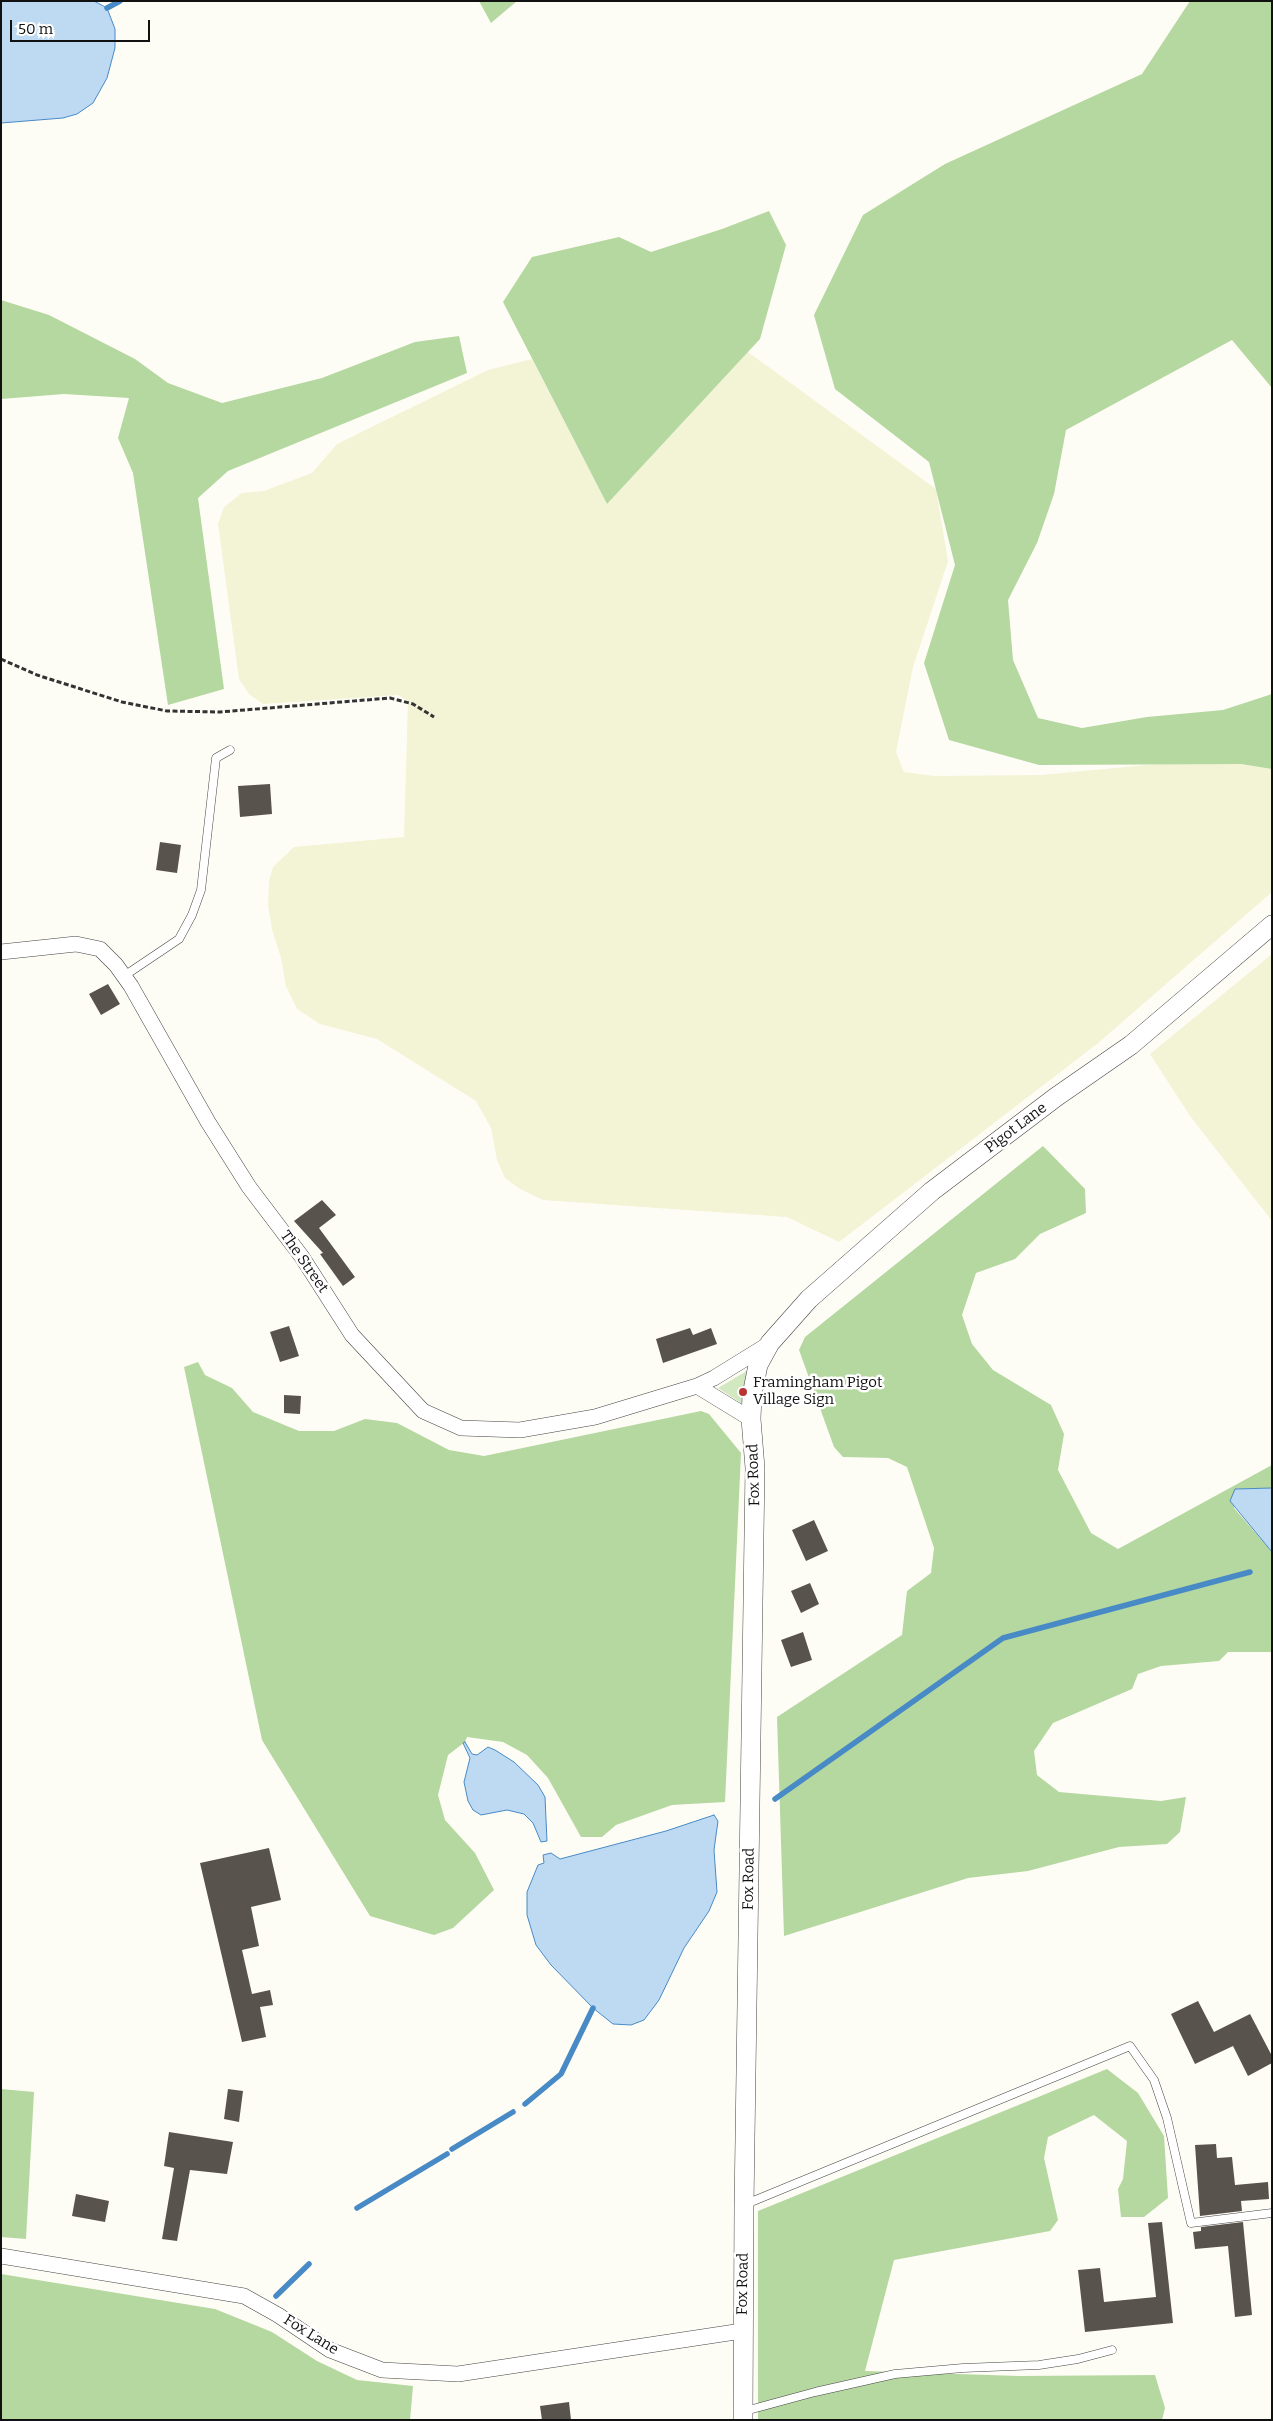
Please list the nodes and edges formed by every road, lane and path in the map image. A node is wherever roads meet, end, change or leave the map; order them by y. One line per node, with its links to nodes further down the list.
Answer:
1 (1, 659): 2 (path)
2 (434, 717)
3 (230, 750): 6 (lane)
4 (1272, 925): 7 (street, Pigot Lane)
5 (1, 952): 6 (street, The Street)
6 (124, 976): 8 (street, The Street)
7 (770, 1343): 8 (street, The Street); 9 (street, Fox Road)
8 (697, 1386): 9 (street)
9 (751, 1419): 10 (street, Fox Road)
10 (744, 2205): 11 (lane); 13 (street, Fox Road)
11 (1272, 2213)
12 (1, 2256): 13 (street, Fox Lane)
13 (742, 2331): 15 (street, Fox Road)
14 (1112, 2350): 15 (lane)
15 (743, 2415)

